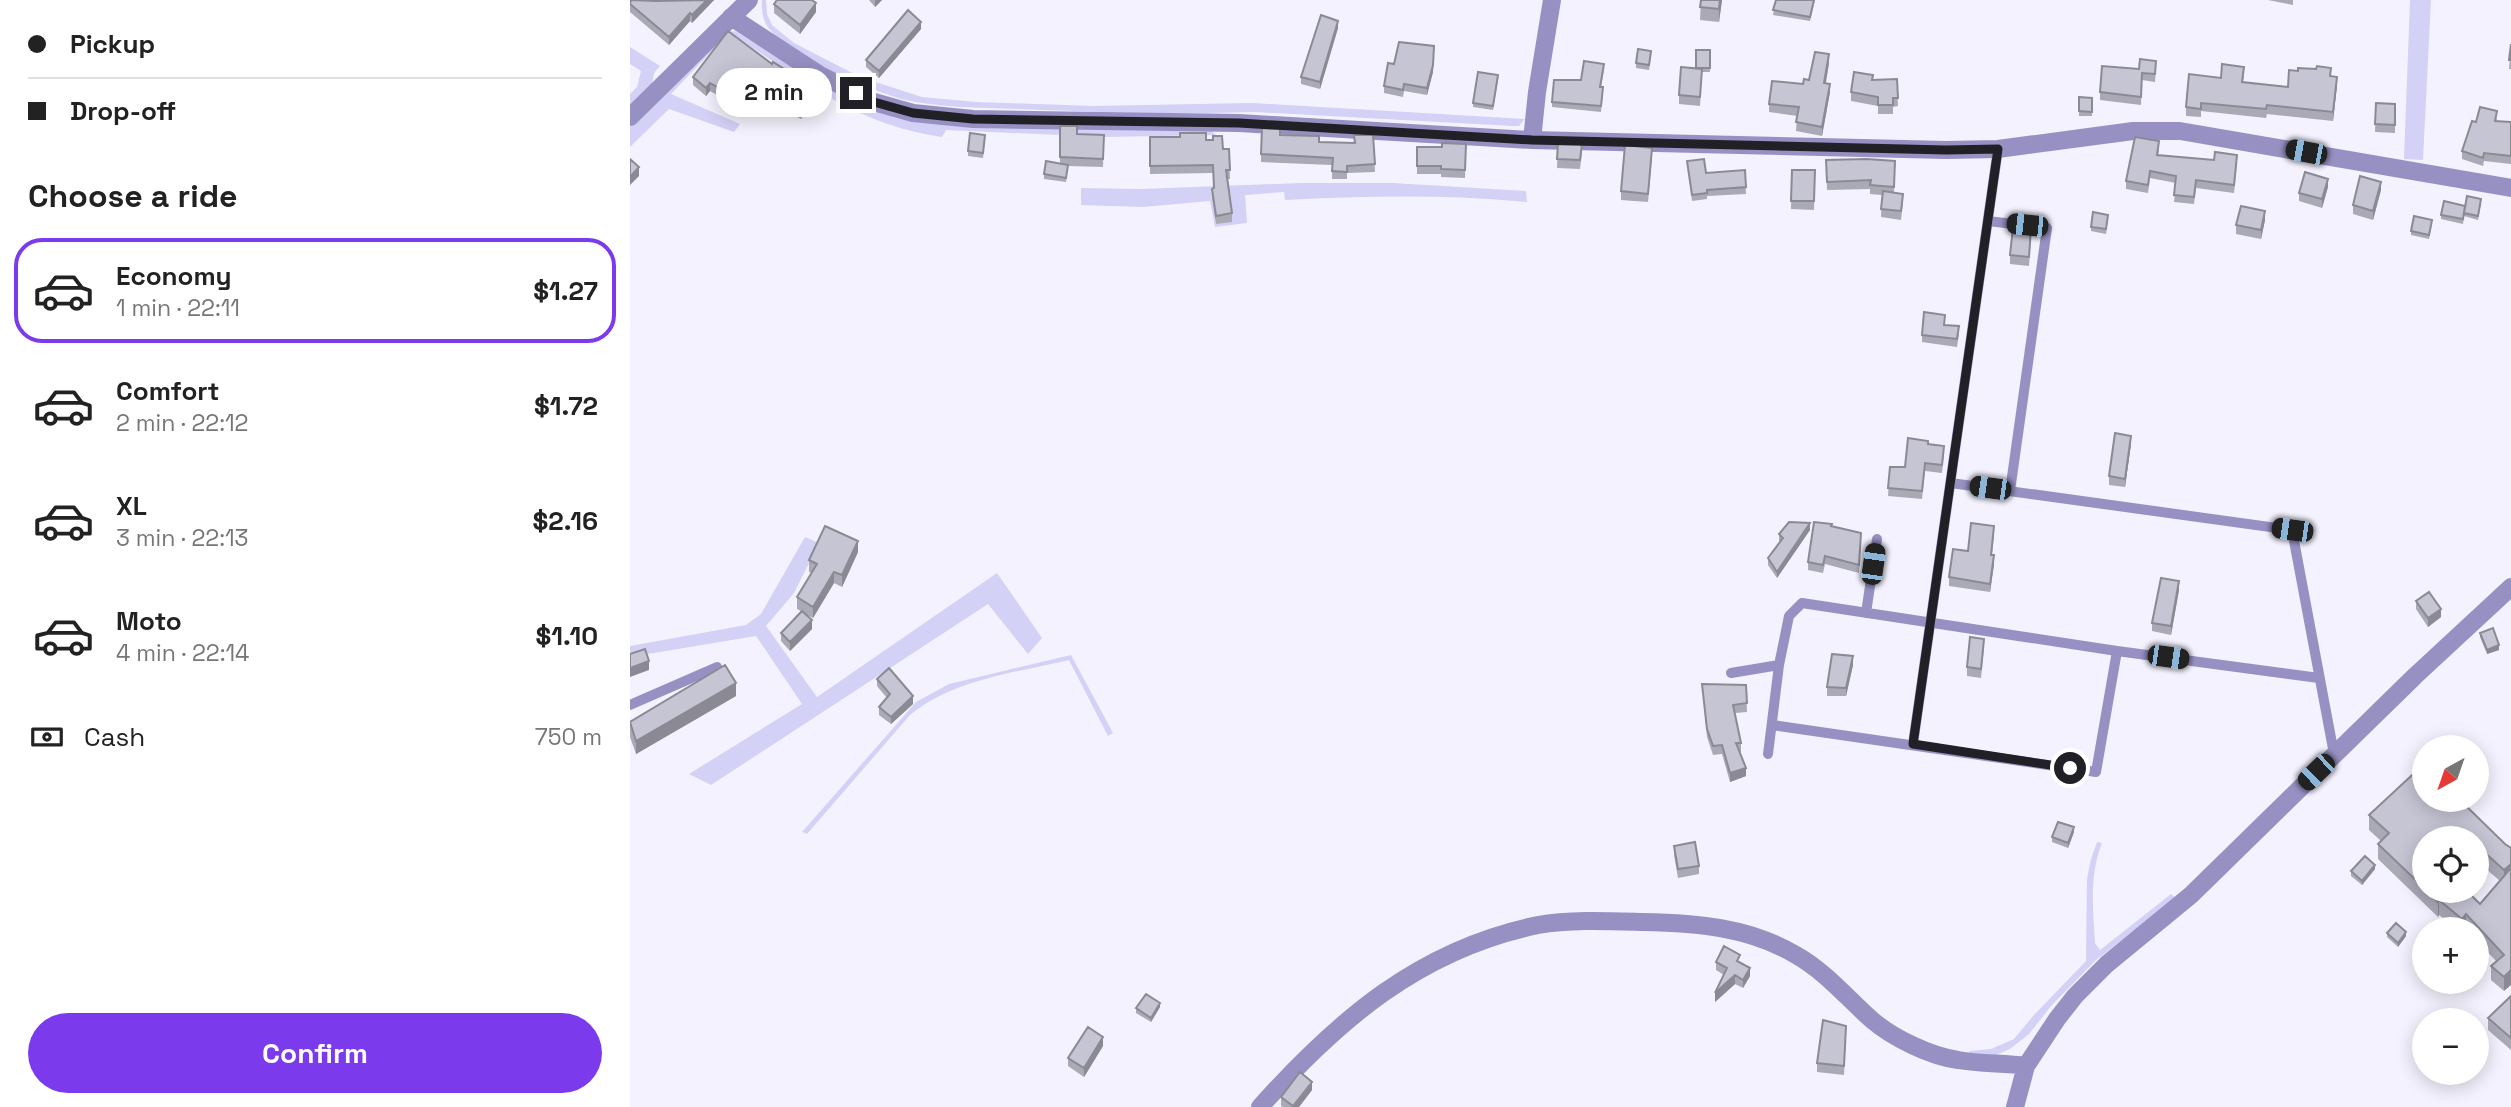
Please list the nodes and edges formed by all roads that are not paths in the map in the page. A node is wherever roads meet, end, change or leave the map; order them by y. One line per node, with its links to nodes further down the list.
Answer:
1 (749, 0): 3 (street)
2 (1552, 0): 5 (street)
3 (731, 17): 4 (street); 5 (street)
4 (630, 117)
5 (1532, 140): 6 (street)
6 (1998, 149): 7 (street); 8 (lane)
7 (2511, 188)
8 (1988, 221): 9 (lane); 10 (lane)
9 (1951, 483): 10 (lane); 14 (lane)
10 (2010, 491): 19 (lane)
11 (1877, 539): 13 (lane)
12 (2511, 587): 24 (street)
13 (1866, 613): 14 (lane); 16 (lane)
14 (1931, 622): 15 (lane); 22 (lane)
15 (2117, 651): 19 (lane); 22 (lane)
16 (1779, 665): 18 (lane); 21 (lane)
17 (717, 667): 20 (lane)
18 (1731, 673)
19 (2319, 678): 24 (lane)
20 (630, 705)
21 (1772, 724): 22 (lane); 23 (lane)
22 (1913, 744)
23 (1768, 754)
24 (2334, 754): 25 (street)
25 (2026, 1066): 26 (street); 27 (street)
26 (1260, 1107)
27 (2015, 1107)

